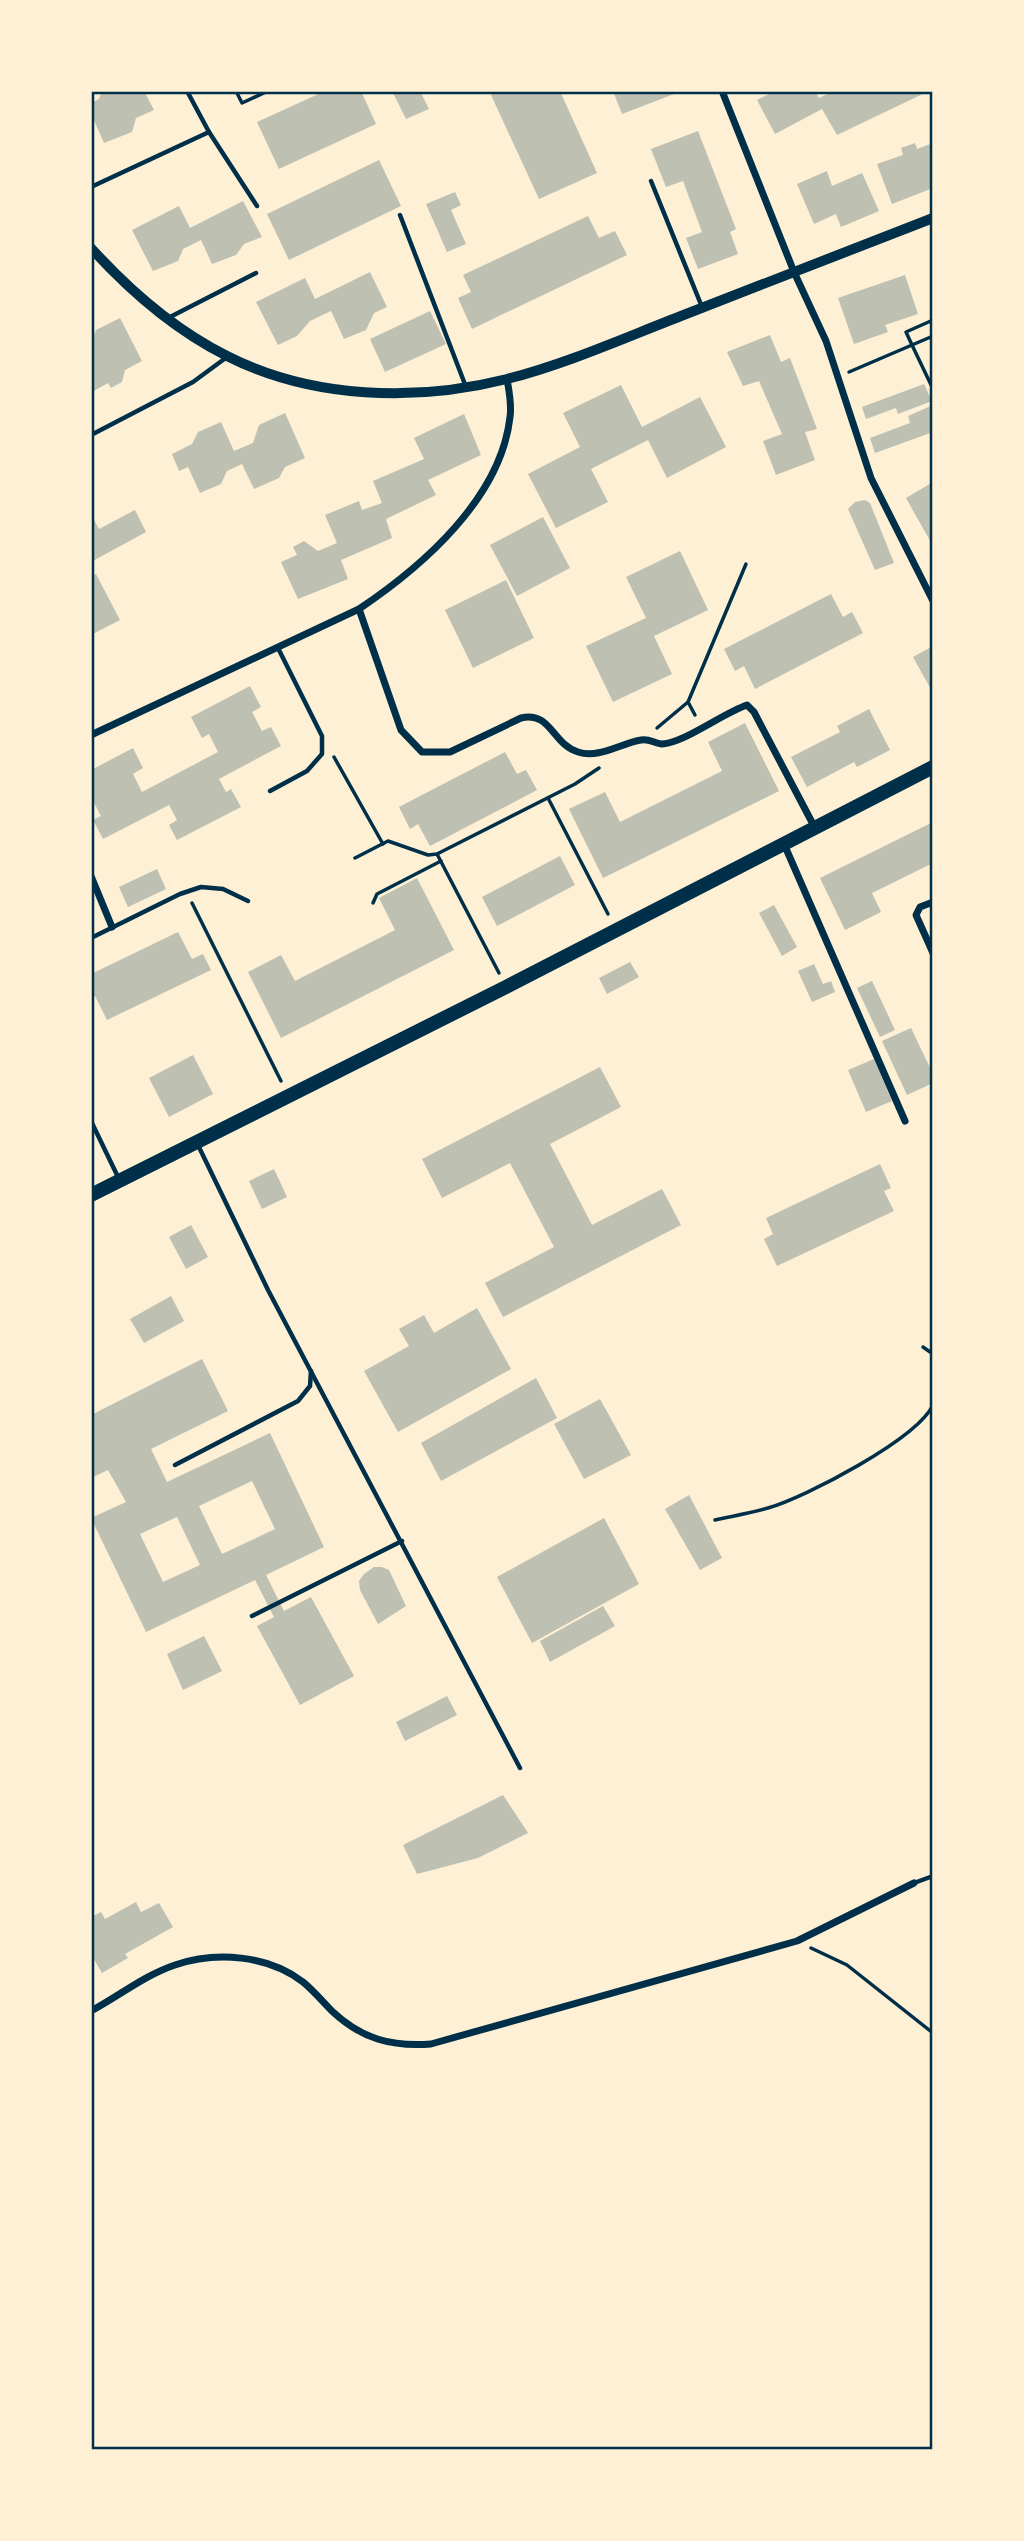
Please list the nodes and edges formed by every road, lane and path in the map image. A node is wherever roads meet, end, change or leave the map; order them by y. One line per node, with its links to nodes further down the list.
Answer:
1 (187, 91): 5 (lane)
2 (236, 91): 3 (path)
3 (268, 91)
4 (722, 91): 12 (street)
5 (209, 132): 7 (lane); 8 (lane)
6 (650, 181): 14 (lane)
7 (91, 187)
8 (257, 206)
9 (400, 215): 22 (lane)
10 (933, 218): 12 (street)
11 (91, 248): 15 (street)
12 (794, 272): 14 (street); 20 (street)
13 (256, 273): 15 (lane)
14 (702, 307): 21 (street)
15 (166, 319): 19 (street)
16 (933, 320): 18 (path)
17 (933, 336): 18 (path)
18 (912, 345): 20 (path); 23 (path)
19 (228, 357): 22 (street); 24 (lane)
20 (836, 377): 26 (street)
21 (507, 379): 22 (street); 27 (street)
22 (466, 387)
23 (933, 390)
24 (91, 435)
25 (746, 564): 31 (path)
26 (933, 601)
27 (359, 609): 28 (street); 31 (street)
28 (278, 649): 29 (street); 30 (lane)
29 (91, 735)
30 (322, 736): 34 (lane); 37 (path)
31 (644, 739): 36 (street)
32 (609, 761): 35 (path)
33 (933, 767): 36 (main road)
34 (270, 791)
35 (548, 798): 39 (path); 48 (path)
36 (816, 828): 38 (main road)
37 (383, 844): 39 (path); 40 (path)
38 (784, 844): 48 (main road); 54 (street)
39 (437, 854): 41 (path)
40 (355, 858)
41 (441, 861): 46 (path); 51 (path)
42 (91, 876): 47 (street)
43 (187, 892): 44 (lane); 47 (lane); 52 (path)
44 (248, 901)
45 (933, 902): 50 (street)
46 (373, 903)
47 (112, 927): 49 (lane)
48 (617, 931): 51 (main road)
49 (91, 938)
50 (933, 953)
51 (506, 987): 52 (main road)
52 (288, 1096): 55 (main road)
53 (91, 1121): 56 (lane)
54 (905, 1121)
55 (197, 1142): 56 (main road); 60 (lane)
56 (120, 1181): 57 (main road)
57 (91, 1195)
58 (923, 1346): 59 (path)
59 (933, 1354)
60 (311, 1371): 62 (lane); 64 (lane)
61 (933, 1405): 63 (path)
62 (174, 1465)
63 (715, 1520)
64 (402, 1541): 65 (lane); 66 (lane)
65 (252, 1616)
66 (520, 1768)
67 (933, 1876): 68 (lane)
68 (914, 1883): 69 (street)
69 (797, 1941): 70 (street); 71 (path)
70 (91, 2011)
71 (933, 2033)

